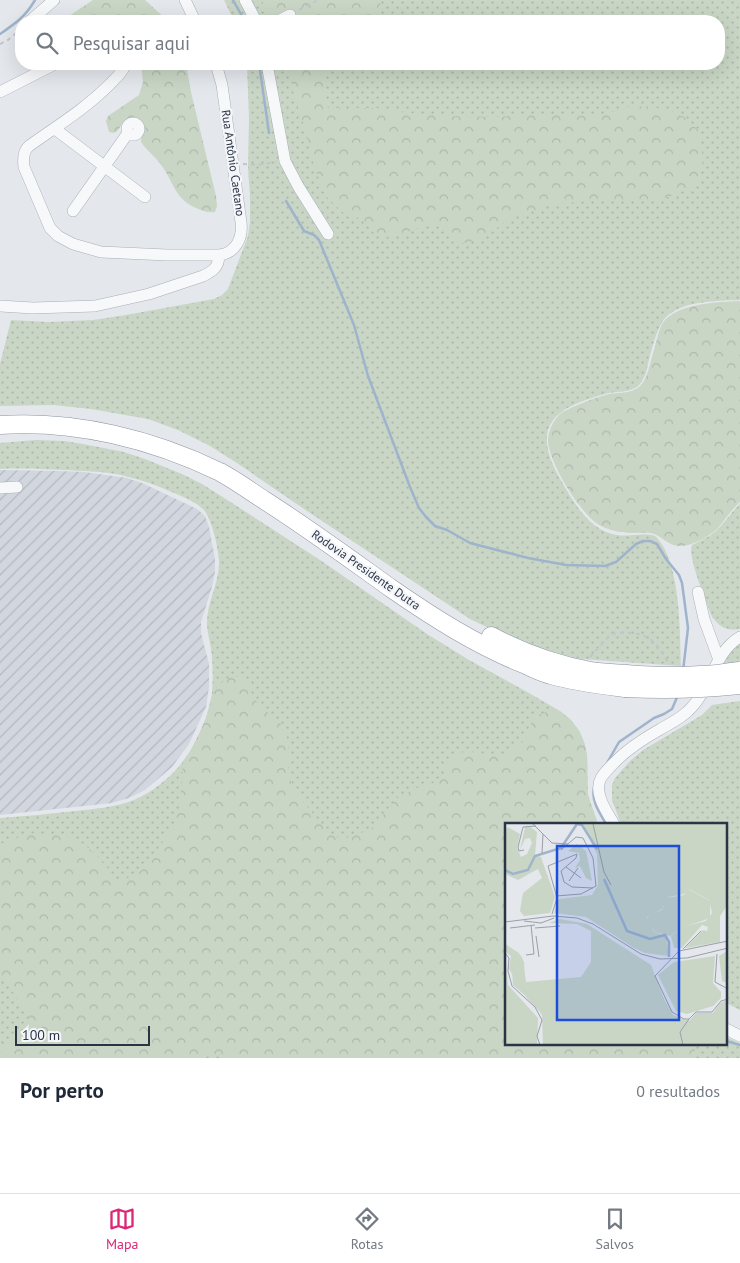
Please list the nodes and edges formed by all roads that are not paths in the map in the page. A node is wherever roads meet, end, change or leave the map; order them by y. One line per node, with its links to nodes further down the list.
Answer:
1 (54, 0): 4 (street)
2 (185, 0): 5 (street)
3 (245, 0): 6 (street)
4 (37, 15)
5 (192, 15)
6 (253, 15)
7 (43, 70): 11 (street)
8 (123, 70): 12 (street)
9 (218, 70): 18 (street, Rua Antônio Caetano)
10 (268, 70): 17 (street)
11 (0, 92)
12 (55, 129): 14 (street); 18 (street)
13 (128, 133): 14 (street)
14 (105, 167): 15 (street); 16 (street)
15 (145, 197)
16 (72, 211)
17 (328, 234)
18 (219, 255): 19 (street, Rua Antônio Caetano)
19 (0, 306)
20 (0, 413): 30 (highway, Rodovia Presidente Dutra)
21 (0, 425): 25 (highway, Rodovia Presidente Dutra)
22 (0, 434): 25 (highway)
23 (17, 487): 24 (street)
24 (0, 488)
25 (268, 503): 30 (highway, Rodovia Presidente Dutra)
26 (698, 592): 28 (street)
27 (740, 637): 28 (street)
28 (719, 660): 32 (street)
29 (740, 671): 30 (highway, Rodovia Presidente Dutra, bridge)
30 (626, 681): 31 (highway, Rodovia Presidente Dutra, bridge)
31 (740, 685)
32 (614, 823)
33 (728, 1030): 34 (street)
34 (740, 1036)

